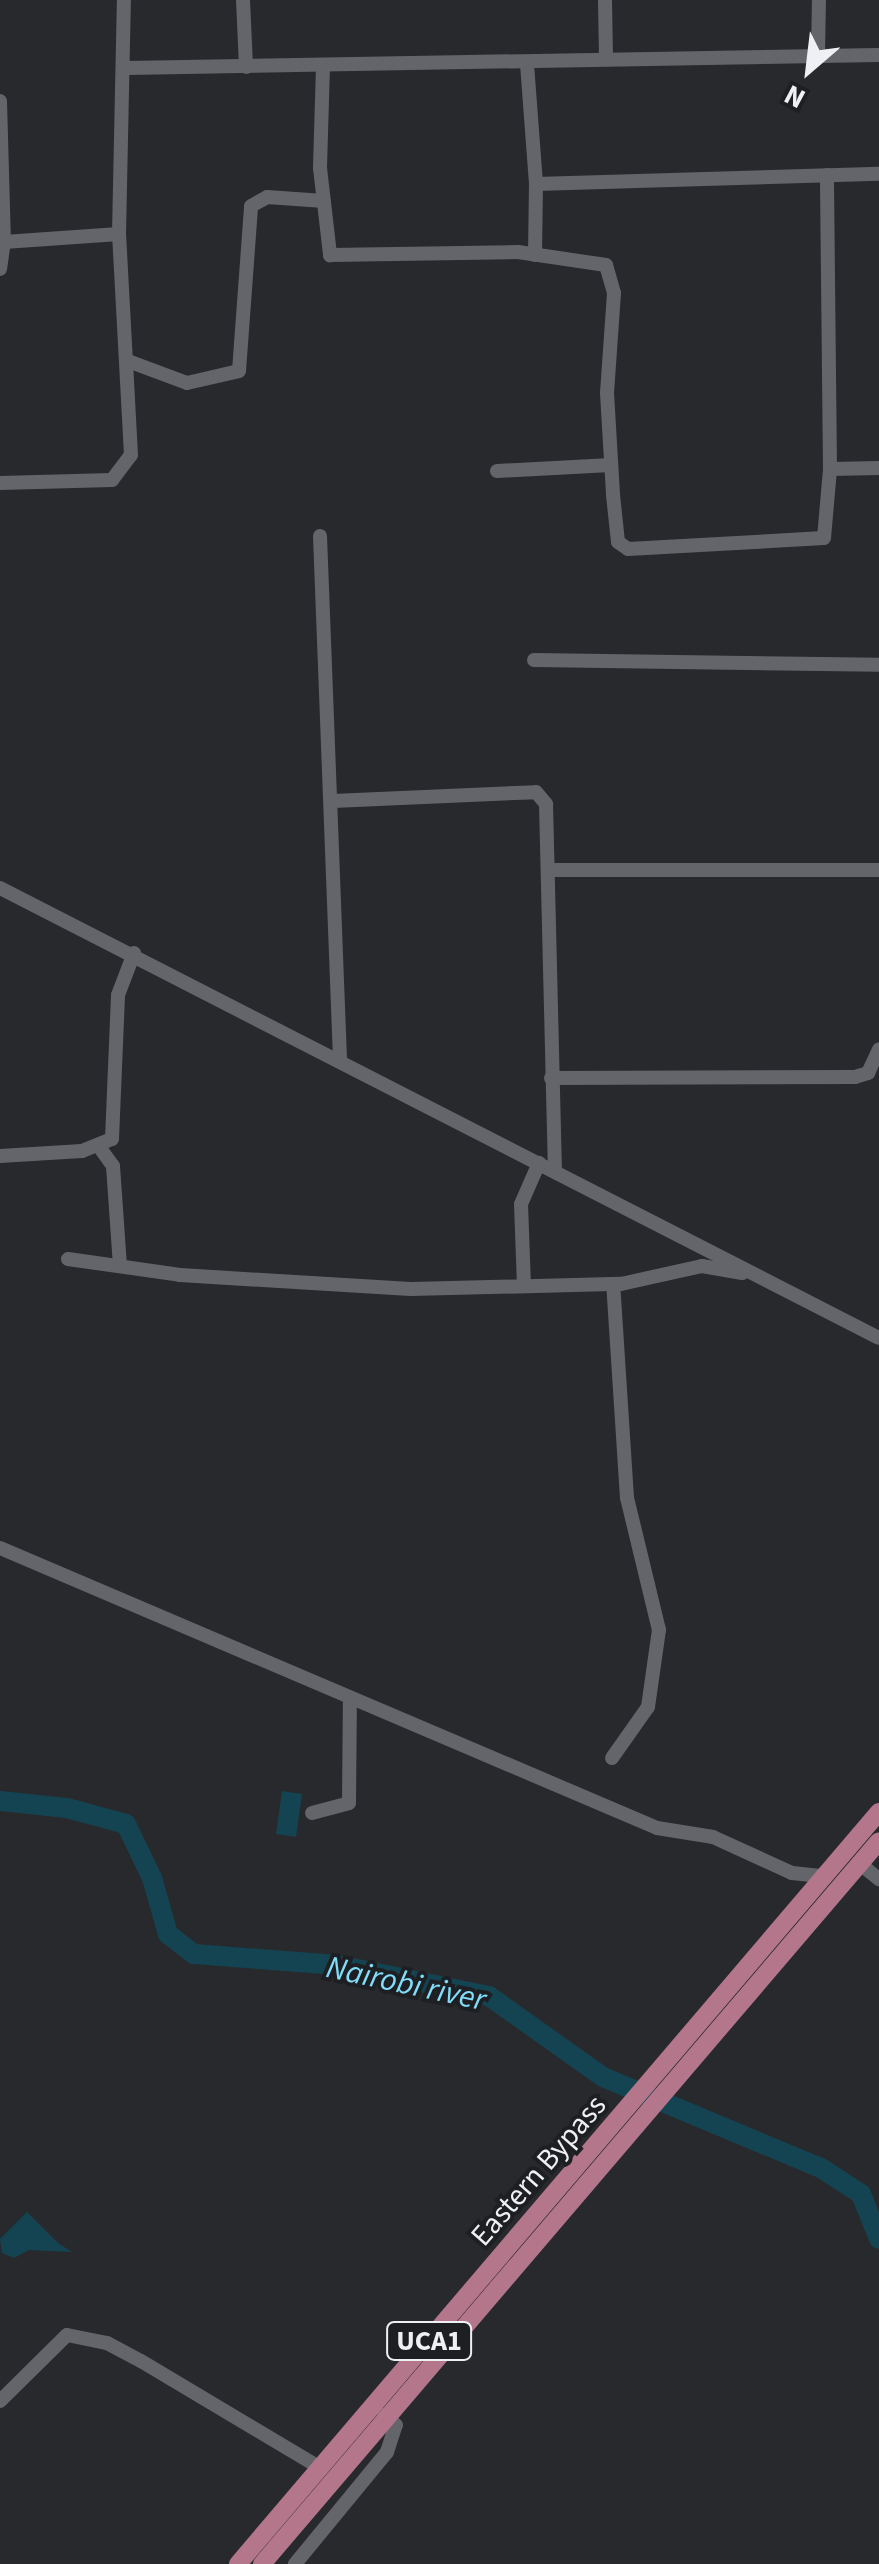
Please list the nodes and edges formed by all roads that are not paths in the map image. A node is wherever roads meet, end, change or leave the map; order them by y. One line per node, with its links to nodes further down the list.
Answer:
1 (124, 0): 11 (street)
2 (242, 0): 10 (street)
3 (605, 0): 7 (street)
4 (819, 0): 6 (street)
5 (879, 54): 6 (street)
6 (818, 56): 7 (street)
7 (606, 57): 8 (street)
8 (527, 64): 9 (street); 15 (street)
9 (323, 66): 10 (street); 16 (street)
10 (246, 67): 11 (street)
11 (126, 68): 17 (street)
12 (0, 102): 18 (street)
13 (879, 174): 14 (street)
14 (827, 175): 15 (street); 24 (street)
15 (536, 184): 19 (street)
16 (324, 202): 19 (street); 21 (street)
17 (119, 234): 18 (street); 21 (street)
18 (4, 242): 20 (street)
19 (535, 254): 22 (street)
20 (0, 268)
21 (128, 361): 26 (street)
22 (610, 464): 24 (street); 25 (street)
23 (879, 468): 24 (street)
24 (830, 469)
25 (497, 470)
26 (0, 483)
27 (320, 536): 30 (street)
28 (534, 660): 29 (street)
29 (879, 664)
30 (332, 801): 31 (street); 36 (street)
31 (550, 870): 32 (street); 37 (street)
32 (879, 870)
33 (0, 888): 34 (street)
34 (134, 953): 36 (street); 38 (street)
35 (879, 1049): 37 (street)
36 (340, 1059): 40 (street)
37 (551, 1078): 41 (street)
38 (100, 1148): 39 (street); 43 (street)
39 (0, 1156)
40 (539, 1163): 41 (street); 46 (street)
41 (555, 1171): 44 (street)
42 (68, 1259): 43 (street)
43 (120, 1266): 46 (street)
44 (752, 1274): 45 (street); 47 (street)
45 (613, 1284): 46 (street); 50 (street)
46 (524, 1286)
47 (879, 1338)
48 (0, 1548): 49 (street)
49 (350, 1698): 52 (street); 55 (street)
50 (612, 1758)
51 (879, 1812): 55 (main road, Eastern Bypass / UCA1)
52 (312, 1813)
53 (879, 1841): 54 (main road, Eastern Bypass / UCA1)
54 (860, 1863): 56 (street); 57 (main road, Eastern Bypass / UCA1)
55 (823, 1876): 57 (main road, Eastern Bypass / UCA1)
56 (879, 1879)
57 (676, 2064): 58 (main road, Eastern Bypass / UCA1)
58 (626, 2122): 60 (main road, Eastern Bypass / UCA1); 61 (main road, Eastern Bypass / UCA1)
59 (0, 2401): 61 (street)
60 (384, 2415): 63 (main road, Eastern Bypass / UCA1); 64 (street)
61 (319, 2467): 62 (main road, Eastern Bypass / UCA1)
62 (238, 2564)
63 (262, 2564)
64 (296, 2564)

